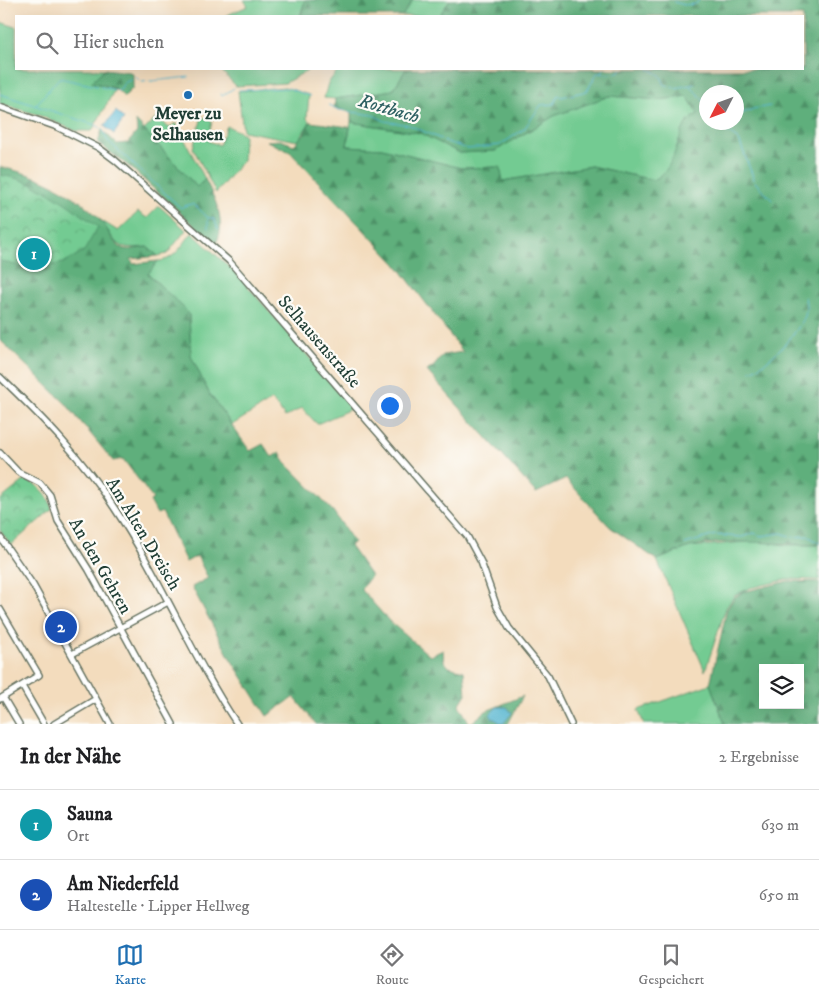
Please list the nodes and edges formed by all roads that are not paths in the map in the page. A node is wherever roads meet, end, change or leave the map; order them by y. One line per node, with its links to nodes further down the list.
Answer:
1 (0, 107): 18 (street, Selhausenstraße)
2 (0, 377): 5 (street, Am Alten Dreisch)
3 (0, 453): 7 (street, An den Gehren)
4 (0, 537): 8 (street)
5 (168, 602): 7 (street, An den Gehren); 17 (street, Am Alten Dreisch)
6 (0, 609): 9 (street)
7 (121, 628): 8 (street, An den Gehren); 16 (street, An den Gehren)
8 (72, 654): 11 (street)
9 (22, 686): 10 (street); 13 (street)
10 (1, 698): 12 (street)
11 (96, 698): 14 (street); 15 (street)
12 (19, 724)
13 (44, 724)
14 (54, 724)
15 (110, 724)
16 (173, 724)
17 (237, 724)
18 (571, 724)

